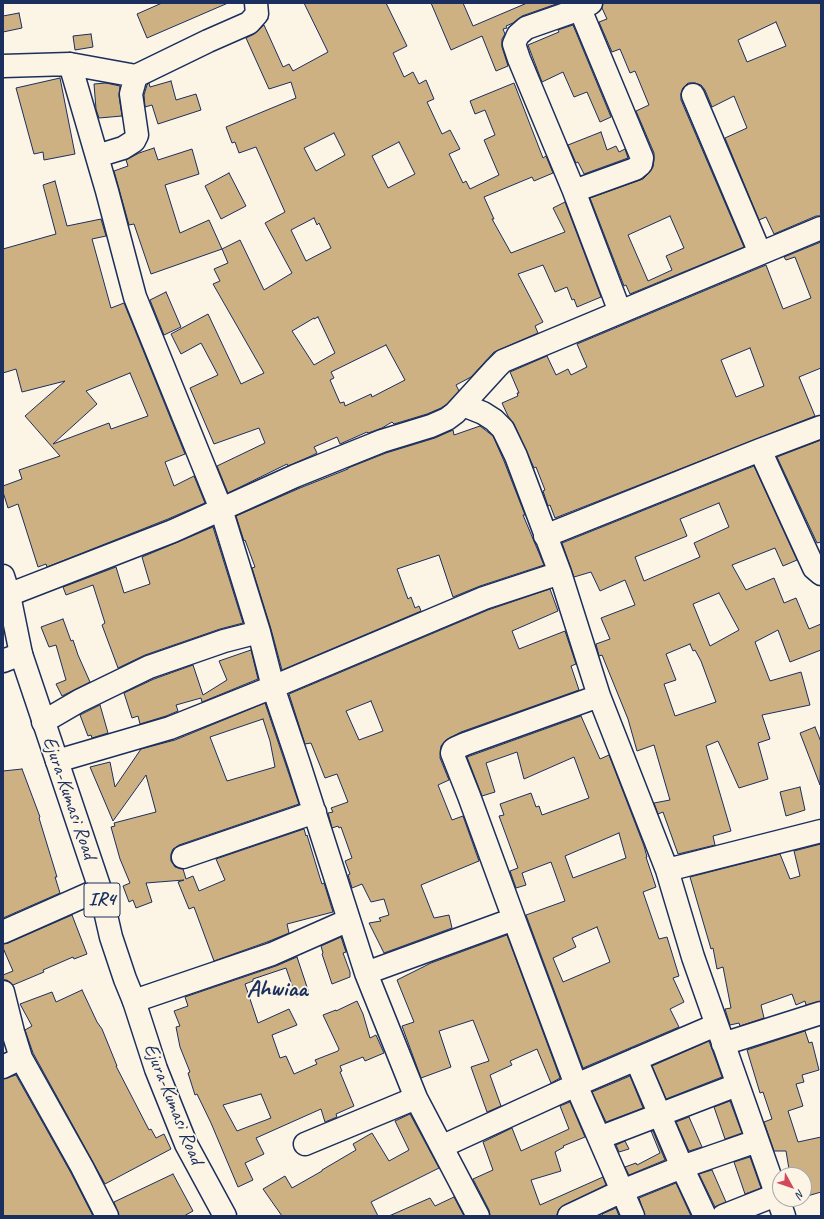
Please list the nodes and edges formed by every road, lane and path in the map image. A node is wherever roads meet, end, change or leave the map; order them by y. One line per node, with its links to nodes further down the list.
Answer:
1 (256, 3): 5 (street)
2 (586, 6): 8 (street); 8 (street)
3 (70, 64): 4 (street); 5 (street); 7 (street)
4 (3, 66)
5 (136, 76): 7 (street)
6 (693, 95): 10 (street)
7 (97, 156): 15 (street)
8 (574, 191): 11 (street)
9 (821, 228): 10 (street)
10 (760, 253): 11 (street)
11 (620, 312): 12 (street)
12 (463, 405): 15 (street); 16 (street)
13 (821, 427): 14 (street)
14 (760, 450): 16 (street); 18 (street)
15 (221, 509): 19 (street); 20 (street)
16 (545, 536): 17 (street)
17 (560, 573): 22 (street); 23 (street)
18 (821, 574)
19 (5, 589): 21 (street, Ejura-Kumasi Road / IR4)
20 (259, 632): 22 (street); 24 (street)
21 (12, 658): 24 (street, Ejura-Kumasi Road / IR4)
22 (273, 687): 25 (street); 26 (street)
23 (599, 696): 29 (street); 31 (street)
24 (43, 722): 25 (street, Ejura-Kumasi Road / IR4)
25 (57, 761): 30 (street, Ejura-Kumasi Road / IR4)
26 (315, 812): 28 (street); 32 (street)
27 (821, 831): 29 (street)
28 (183, 857)
29 (667, 870): 38 (street)
30 (100, 889): 33 (street); 36 (street, Ejura-Kumasi Road / IR4)
31 (514, 919): 34 (street); 42 (street)
32 (349, 920): 34 (street); 36 (street)
33 (3, 932)
34 (366, 972): 43 (street)
35 (3, 992): 40 (street)
36 (134, 1001): 54 (street, Ejura-Kumasi Road / IR4)
37 (821, 1013): 38 (street)
38 (720, 1034): 39 (street); 41 (street)
39 (636, 1059): 42 (street); 44 (street)
40 (12, 1062): 53 (street)
41 (737, 1084): 44 (street); 46 (street)
42 (576, 1085): 45 (street); 48 (street)
43 (416, 1098): 47 (street); 48 (street)
44 (660, 1115): 45 (street); 49 (street)
45 (599, 1138): 51 (street)
46 (757, 1141): 49 (street); 50 (street)
47 (305, 1144)
48 (443, 1146): 55 (street)
49 (682, 1167): 51 (street); 58 (street)
50 (772, 1184)
51 (622, 1191): 56 (street); 57 (street)
52 (772, 1198): 59 (street)
53 (107, 1216)
54 (225, 1216)
55 (478, 1216)
56 (569, 1216)
57 (633, 1216)
58 (705, 1216)
59 (723, 1216)

